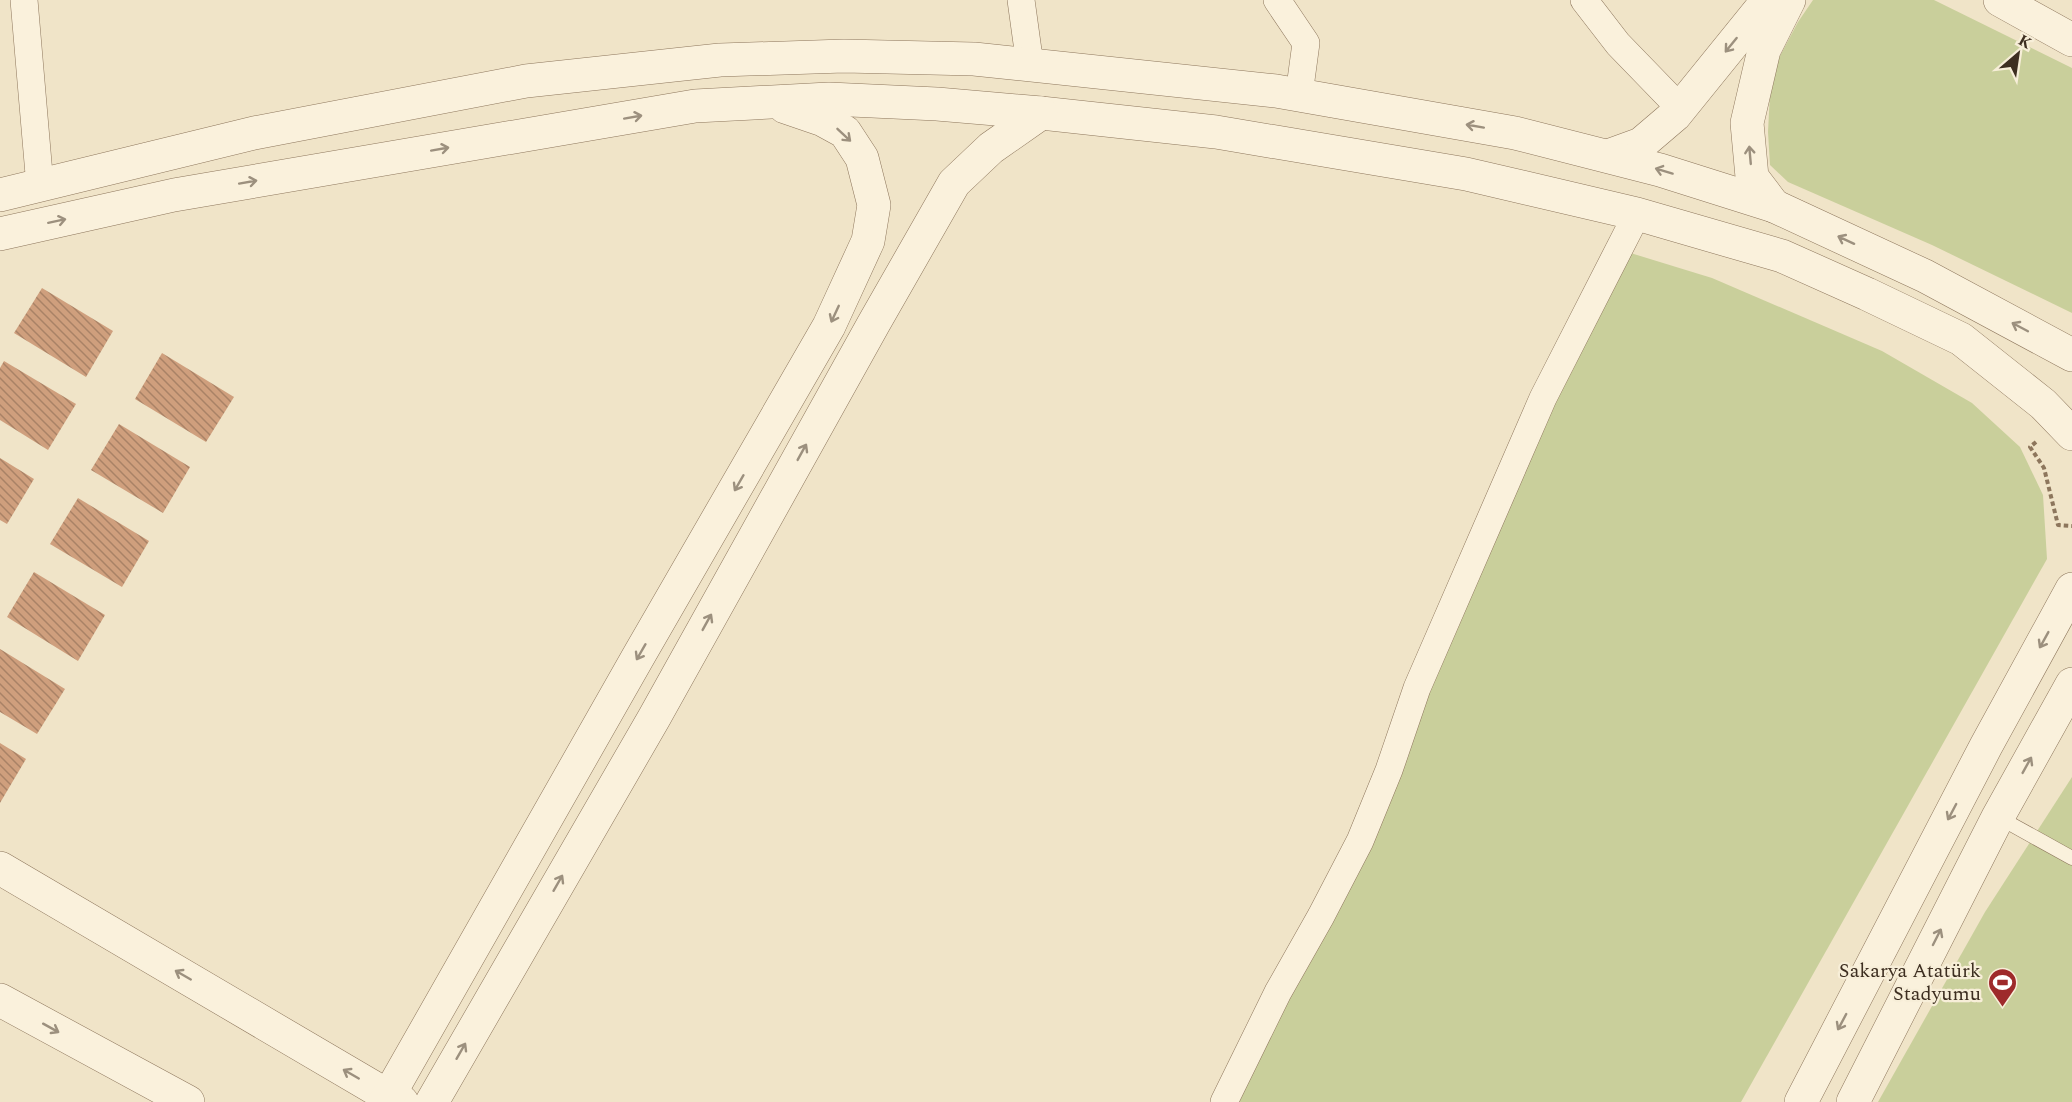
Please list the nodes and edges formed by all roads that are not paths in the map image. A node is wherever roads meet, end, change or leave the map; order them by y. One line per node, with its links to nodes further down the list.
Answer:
1 (24, 0): 15 (street)
2 (1021, 0): 9 (street)
3 (1277, 0): 10 (street)
4 (1584, 0): 12 (street)
5 (1768, 0): 12 (street, one-way to 12)
6 (1789, 0): 17 (street, one-way to 6)
7 (2000, 0): 8 (street)
8 (2072, 40)
9 (1030, 65): 10 (street); 15 (street)
10 (1299, 95): 14 (street, one-way to 10)
11 (772, 102): 13 (street); 19 (street, one-way to 11); 28 (street, one-way to 28)
12 (1680, 108): 14 (street)
13 (1041, 113): 18 (street); 30 (street, one-way to 13)
14 (1608, 156): 17 (street, one-way to 14)
15 (40, 186): 16 (street)
16 (0, 195)
17 (1774, 206): 20 (street, one-way to 17)
18 (1637, 214): 21 (street); 31 (street)
19 (0, 234)
20 (2072, 355)
21 (2072, 434)
22 (2072, 589): 32 (street, one-way to 32)
23 (2072, 684): 24 (street, one-way to 23)
24 (1998, 817): 25 (lane); 33 (street, one-way to 24)
25 (2072, 858)
26 (0, 868): 28 (street, one-way to 26)
27 (0, 1000): 29 (street, one-way to 29)
28 (392, 1100)
29 (188, 1102)
30 (432, 1102)
31 (1224, 1102)
32 (1801, 1102)
33 (1853, 1102)

